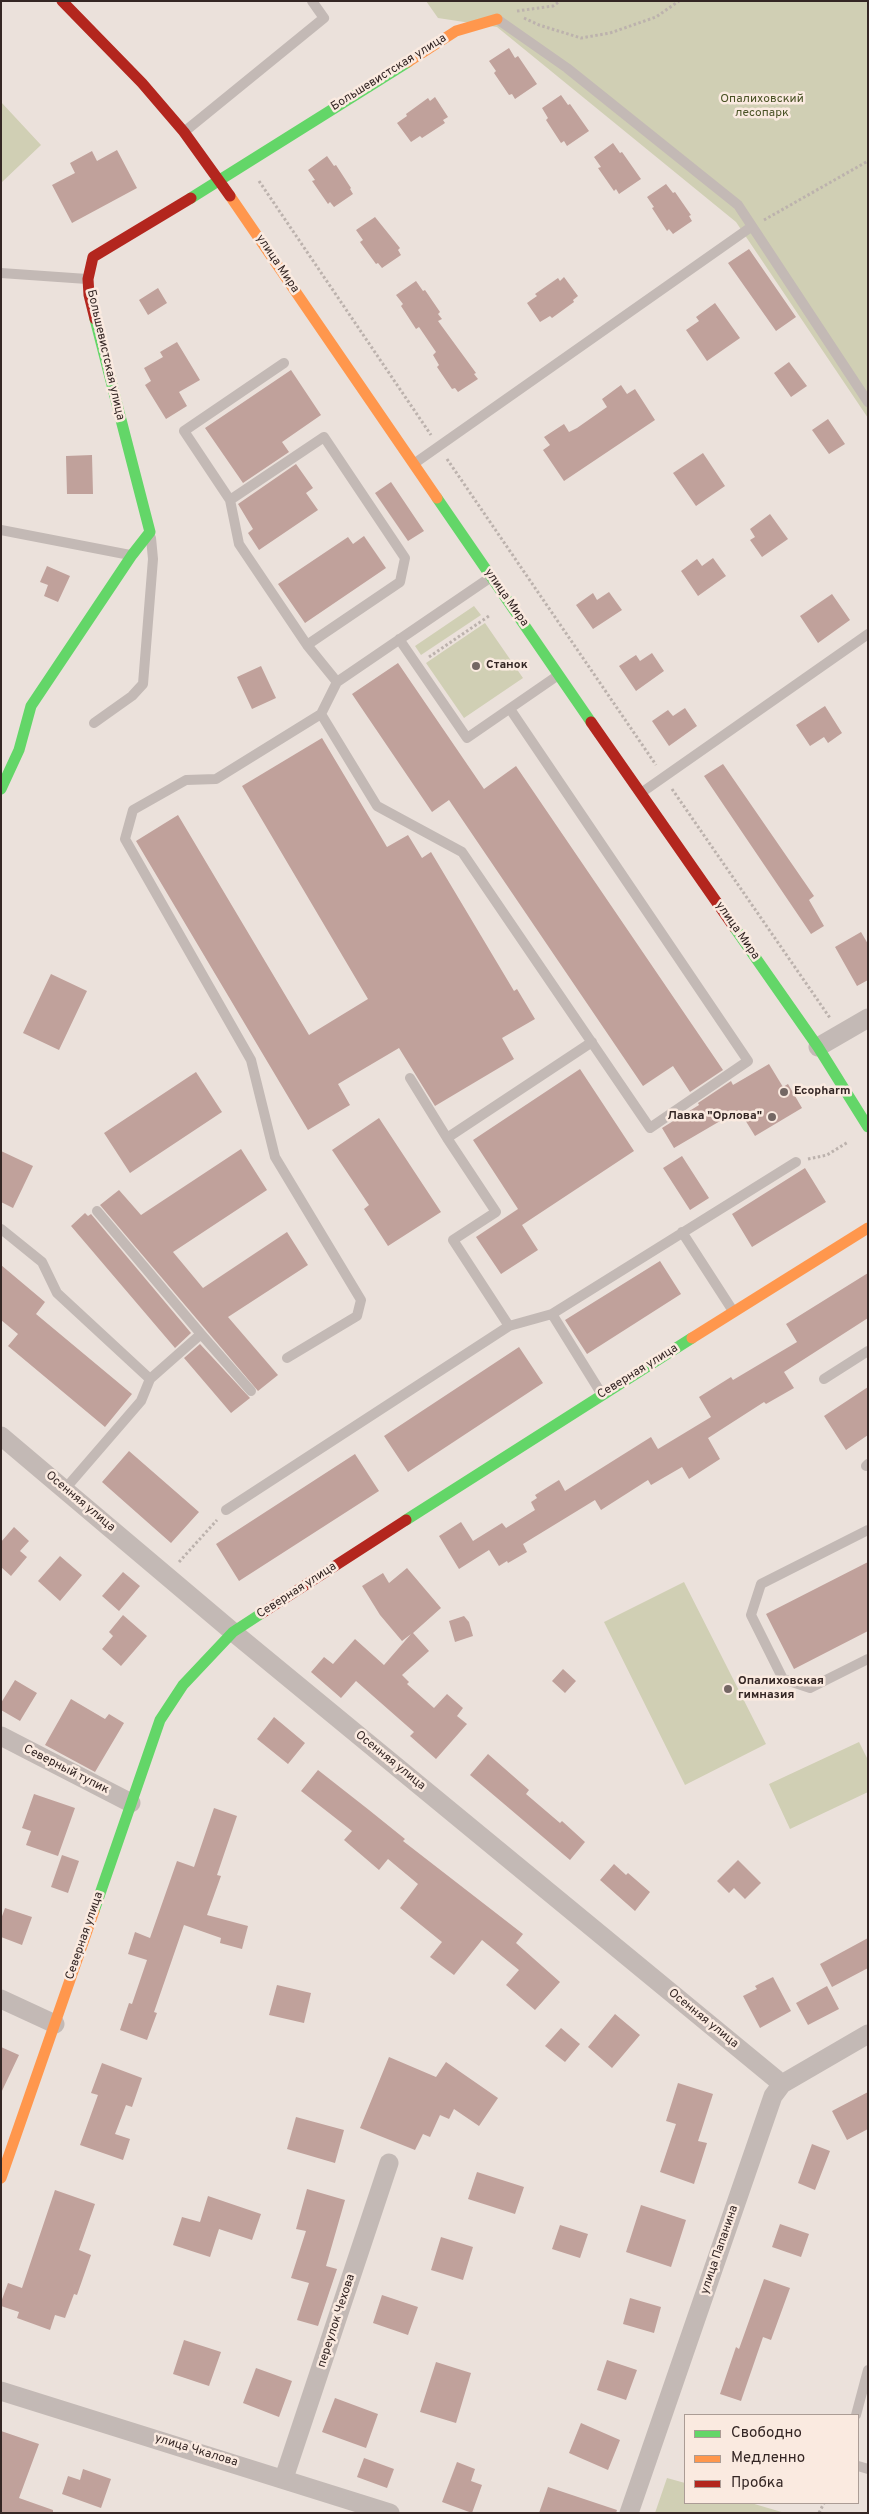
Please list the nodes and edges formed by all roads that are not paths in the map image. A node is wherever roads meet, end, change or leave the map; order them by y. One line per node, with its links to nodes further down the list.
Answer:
1 (62, 1): 4 (street, улица Мира)
2 (312, 1): 4 (lane)
3 (498, 19): 5 (street, Большевистская улица); 6 (lane)
4 (184, 132): 5 (street, улица Мира)
5 (220, 181): 8 (street, Большевистская улица); 11 (street, улица Мира)
6 (751, 227): 10 (lane); 11 (lane)
7 (1, 273): 8 (lane)
8 (88, 279): 14 (street, Большевистская улица)
9 (284, 364): 12 (lane)
10 (868, 402)
11 (414, 463): 16 (street, улица Мира)
12 (230, 500): 19 (lane); 19 (lane)
13 (1, 530): 15 (lane)
14 (150, 532): 15 (street); 24 (lane)
15 (132, 555): 25 (street)
16 (491, 576): 18 (lane); 20 (street, улица Мира)
17 (868, 634): 26 (lane)
18 (399, 639): 21 (lane); 22 (lane)
19 (307, 645): 21 (lane)
20 (559, 675): 22 (lane); 26 (street, улица Мира)
21 (337, 682): 23 (lane)
22 (510, 709): 28 (lane)
23 (321, 714): 28 (lane); 43 (lane)
24 (94, 723)
25 (1, 789)
26 (640, 794): 29 (street, улица Мира)
27 (868, 1018): 29 (street)
28 (592, 1042): 32 (lane)
29 (818, 1047): 31 (street, улица Мира)
30 (410, 1078): 32 (lane)
31 (868, 1127)
32 (447, 1138): 40 (lane)
33 (796, 1162): 37 (lane)
34 (98, 1211): 41 (lane)
35 (868, 1228): 38 (street, Северная улица)
36 (1, 1229): 44 (lane)
37 (682, 1232): 38 (lane); 39 (lane)
38 (733, 1311): 47 (street, Северная улица)
39 (552, 1314): 40 (lane); 47 (lane)
40 (509, 1326): 50 (lane)
41 (201, 1334): 44 (lane); 46 (lane)
42 (868, 1351): 45 (lane)
43 (288, 1358)
44 (150, 1379): 49 (lane)
45 (824, 1379)
46 (251, 1391)
47 (602, 1394): 52 (street, Северная улица)
48 (1, 1436): 49 (street, Осенняя улица)
49 (65, 1489): 52 (street, Осенняя улица)
50 (226, 1510)
51 (868, 1530): 53 (lane)
52 (233, 1632): 55 (street, Северная улица); 59 (street, Осенняя улица)
53 (868, 1659)
54 (1, 1736): 55 (street, Северный тупик)
55 (131, 1803): 57 (street, Северная улица)
56 (1, 1999): 57 (street)
57 (54, 2024): 61 (street, Северная улица)
58 (868, 2034): 59 (street)
59 (782, 2084): 67 (street, улица Папанина)
60 (389, 2163): 65 (street, переулок Чехова)
61 (1, 2178)
62 (868, 2370): 64 (lane)
63 (1, 2392): 65 (street, улица Чкалова)
64 (856, 2414)
65 (284, 2478): 66 (street, улица Чкалова)
66 (390, 2513)
67 (629, 2513)

